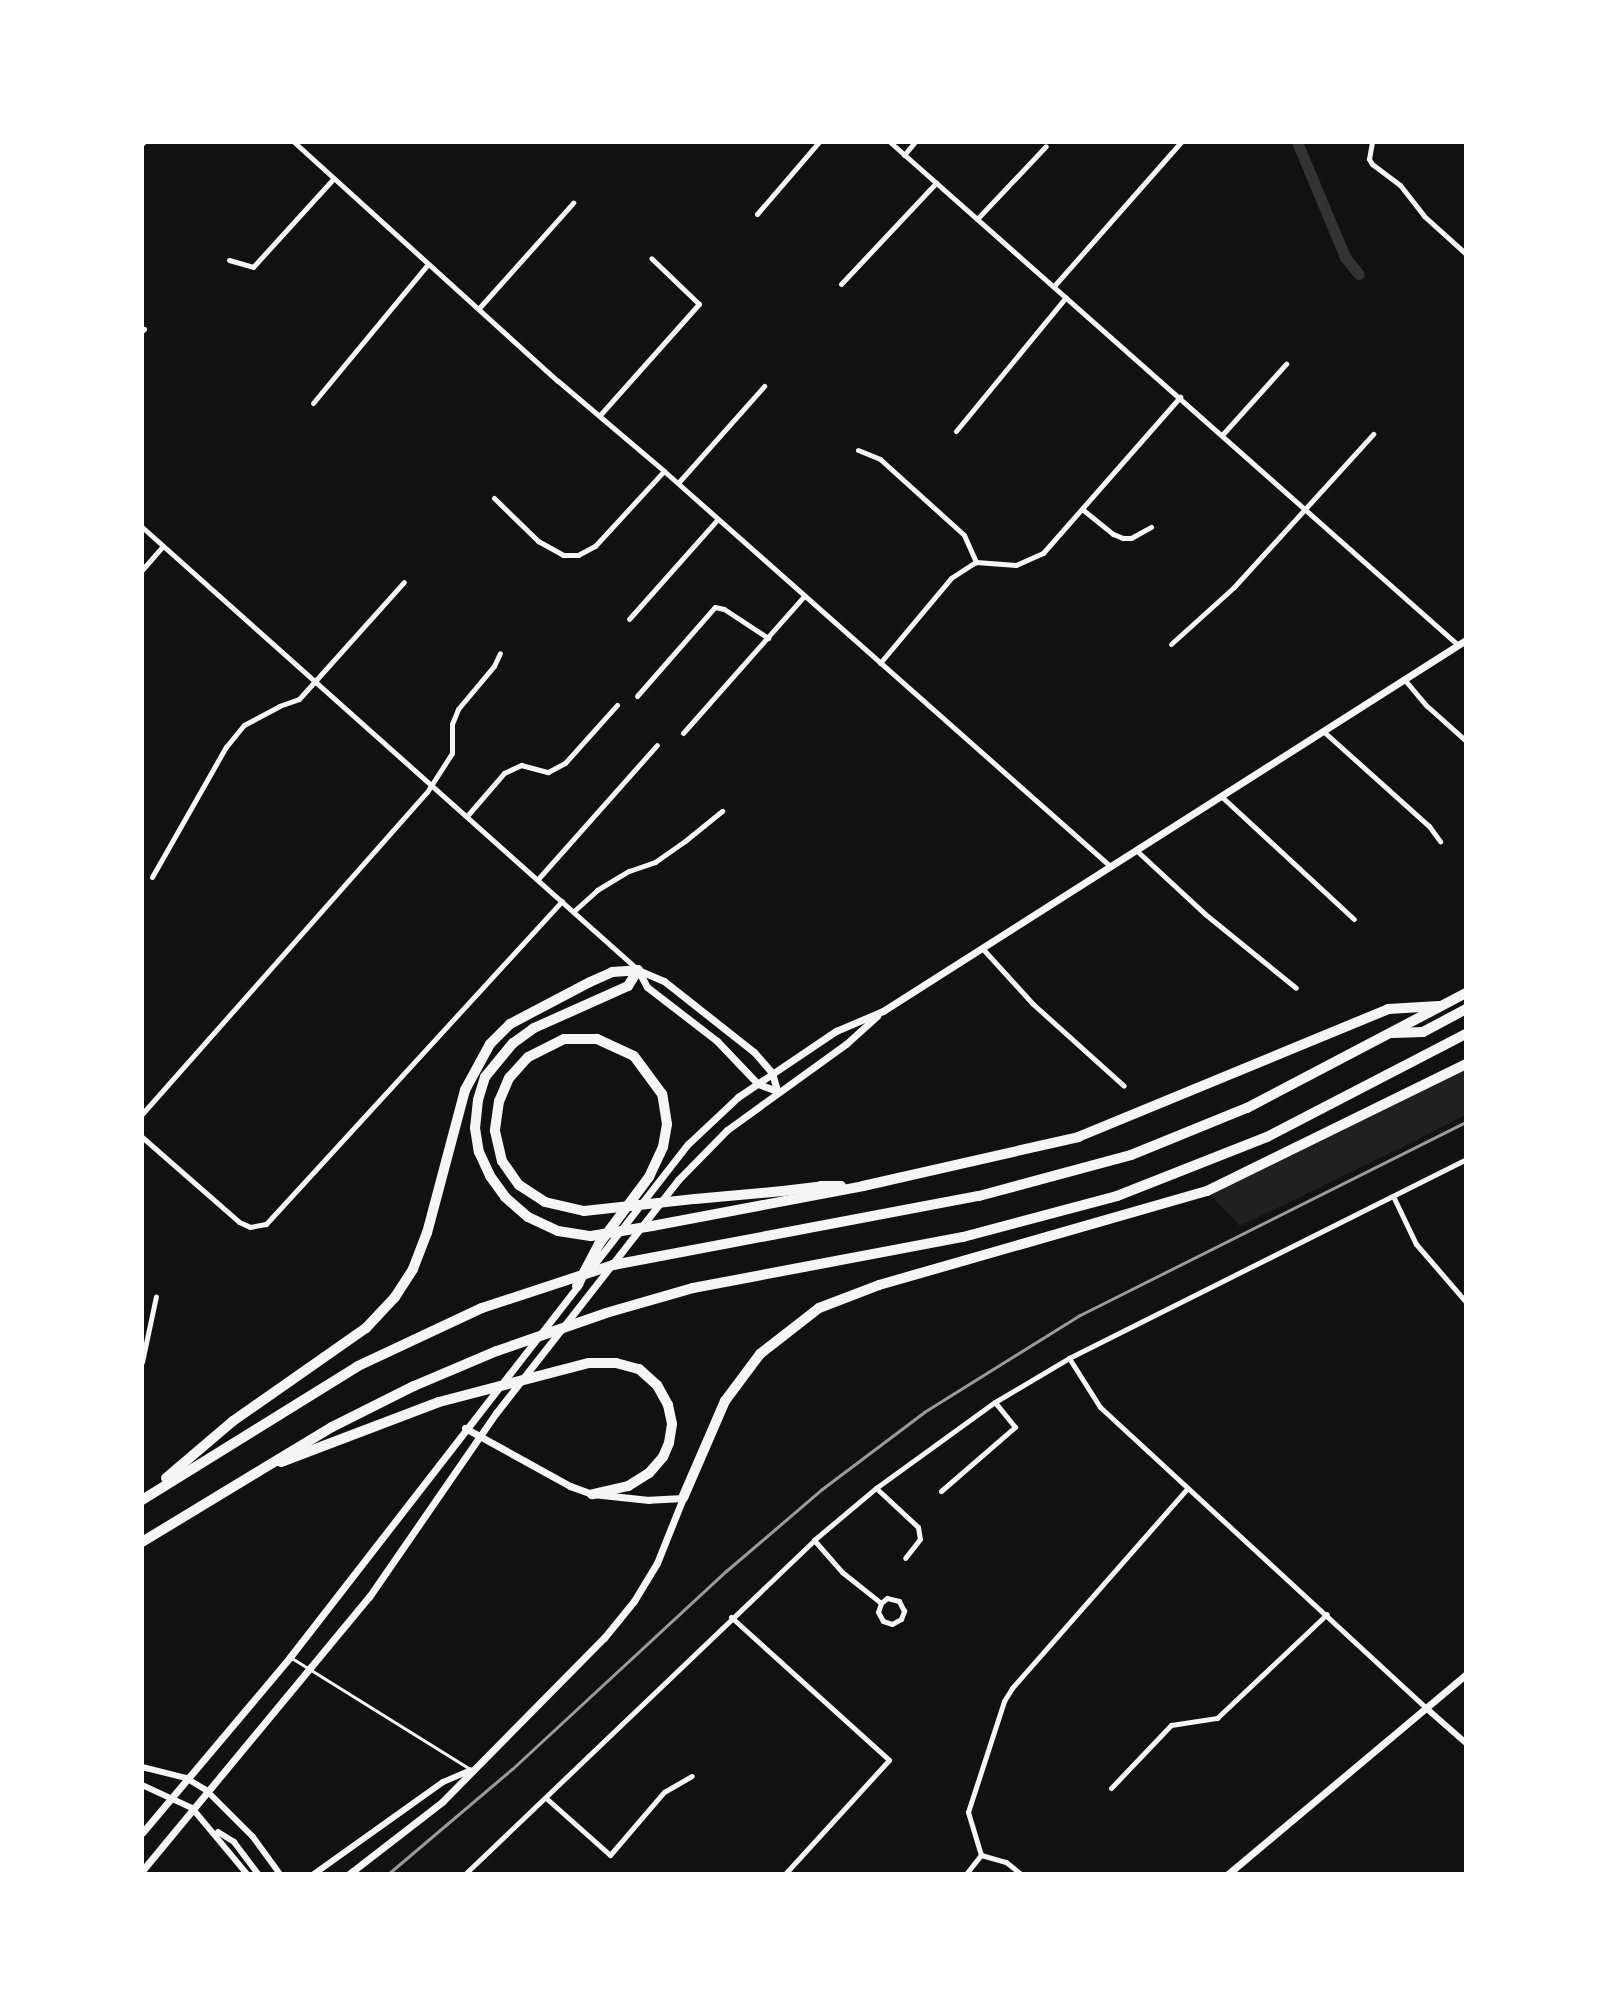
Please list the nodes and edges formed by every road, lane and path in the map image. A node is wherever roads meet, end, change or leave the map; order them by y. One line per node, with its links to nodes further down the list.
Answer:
1 (819, 142): 12 (street)
2 (890, 142): 8 (street)
3 (915, 142): 8 (street)
4 (1181, 142): 19 (street)
5 (1372, 142): 14 (street)
6 (299, 143): 9 (street)
7 (1046, 146): 13 (street)
8 (904, 155): 10 (street)
9 (333, 179): 16 (street); 17 (street)
10 (936, 183): 13 (street); 18 (street)
11 (573, 203): 21 (street)
12 (757, 214)
13 (977, 219): 19 (street)
14 (1466, 254)
15 (651, 258): 26 (street)
16 (229, 260)
17 (428, 264): 21 (street); 25 (street)
18 (841, 284)
19 (1054, 286): 20 (street)
20 (1066, 297): 24 (street); 27 (street)
21 (480, 307): 26 (street)
22 (1286, 364): 29 (street)
23 (764, 386): 32 (street)
24 (1180, 397): 29 (street); 34 (street)
25 (313, 403)
26 (600, 415): 31 (street)
27 (956, 431)
28 (1373, 434): 35 (street)
29 (1222, 435): 35 (street)
30 (858, 450): 40 (street)
31 (664, 471): 32 (street); 33 (street)
32 (678, 483): 36 (street)
33 (494, 498)
34 (1082, 509): 38 (street); 40 (street)
35 (1306, 509): 47 (street); 48 (street)
36 (717, 520): 43 (street); 44 (street)
37 (142, 527): 39 (street)
38 (1151, 527)
39 (163, 546): 41 (street); 52 (street)
40 (976, 562): 50 (street)
41 (142, 570)
42 (404, 582): 52 (street)
43 (804, 596): 45 (street); 50 (street)
44 (629, 619)
45 (768, 638): 53 (street); 56 (street)
46 (1466, 640): 48 (main road)
47 (1171, 644)
48 (1458, 645): 51 (main road)
49 (500, 653): 59 (street)
50 (880, 663): 65 (street)
51 (1404, 679): 55 (main road); 57 (street)
52 (316, 681): 59 (street); 66 (street)
53 (637, 696)
54 (617, 705): 62 (street)
55 (1323, 731): 60 (main road); 63 (street)
56 (683, 733)
57 (1466, 741)
58 (657, 745): 67 (street)
59 (432, 784): 62 (street); 85 (street)
60 (1221, 796): 64 (main road); 70 (street)
61 (722, 811): 69 (street)
62 (467, 816): 67 (street)
63 (1440, 841)
64 (1136, 850): 65 (main road); 73 (street)
65 (1110, 866): 71 (main road)
66 (152, 877)
67 (538, 879): 68 (street)
68 (562, 901): 69 (street); 86 (street)
69 (574, 911): 72 (street)
70 (1354, 919)
71 (982, 948): 77 (main road); 83 (street)
72 (638, 970): 81 (main road); 82 (main road); 88 (highway); 104 (highway)
73 (1296, 988)
74 (1466, 993): 75 (highway)
75 (1443, 1006): 78 (highway); 88 (highway)
76 (1466, 1009): 78 (highway)
77 (883, 1011): 81 (main road); 84 (main road)
78 (1391, 1033): 104 (highway)
79 (1466, 1034): 98 (highway)
80 (1466, 1064): 103 (highway)
81 (772, 1073): 82 (main road); 84 (main road)
82 (758, 1084): 84 (main road); 90 (main road)
83 (1124, 1086)
84 (777, 1091): 97 (main road)
85 (142, 1114)
86 (142, 1137)
87 (1466, 1159): 89 (street)
88 (863, 1186): 90 (highway)
89 (1393, 1196): 92 (street); 93 (street)
90 (577, 1286): 96 (main road)
91 (156, 1296): 94 (street)
92 (1466, 1302)
93 (1069, 1358): 95 (street); 100 (street)
94 (142, 1362)
95 (995, 1402): 99 (street); 101 (street)
96 (465, 1428): 97 (main road); 111 (main road)
97 (480, 1436): 102 (main road); 112 (main road)
98 (253, 1473): 102 (highway); 106 (highway)
99 (876, 1488): 105 (street); 107 (street)
100 (1188, 1488): 109 (street); 128 (street)
101 (941, 1491)
102 (592, 1494): 103 (main road)
103 (683, 1498): 117 (main road)
104 (142, 1499)
105 (814, 1540): 108 (street); 110 (street)
106 (142, 1542)
107 (905, 1558)
108 (881, 1603): 108 (street)
109 (1327, 1614): 114 (street); 121 (street)
110 (731, 1617): 124 (street); 136 (street)
111 (290, 1657): 112 (lane); 119 (main road)
112 (310, 1670): 117 (lane); 122 (main road)
113 (1466, 1674): 114 (main road)
114 (1426, 1708): 115 (street); 139 (main road)
115 (1466, 1743)
116 (142, 1767): 119 (street)
117 (471, 1770): 133 (street); 134 (main road)
118 (692, 1776): 124 (street)
119 (186, 1778): 122 (street); 123 (main road)
120 (142, 1785): 123 (street)
121 (1111, 1788)
122 (206, 1790): 125 (main road); 132 (street)
123 (170, 1797): 125 (street); 127 (main road)
124 (546, 1798): 135 (street)
125 (192, 1808): 126 (street); 129 (main road)
126 (215, 1831): 130 (street); 131 (street)
127 (142, 1833)
128 (981, 1855): 137 (street); 138 (street)
129 (142, 1871)
130 (247, 1874)
131 (258, 1874)
132 (280, 1874)
133 (314, 1874)
134 (349, 1874)
135 (465, 1874)
136 (785, 1874)
137 (966, 1874)
138 (1021, 1874)
139 (1228, 1874)

